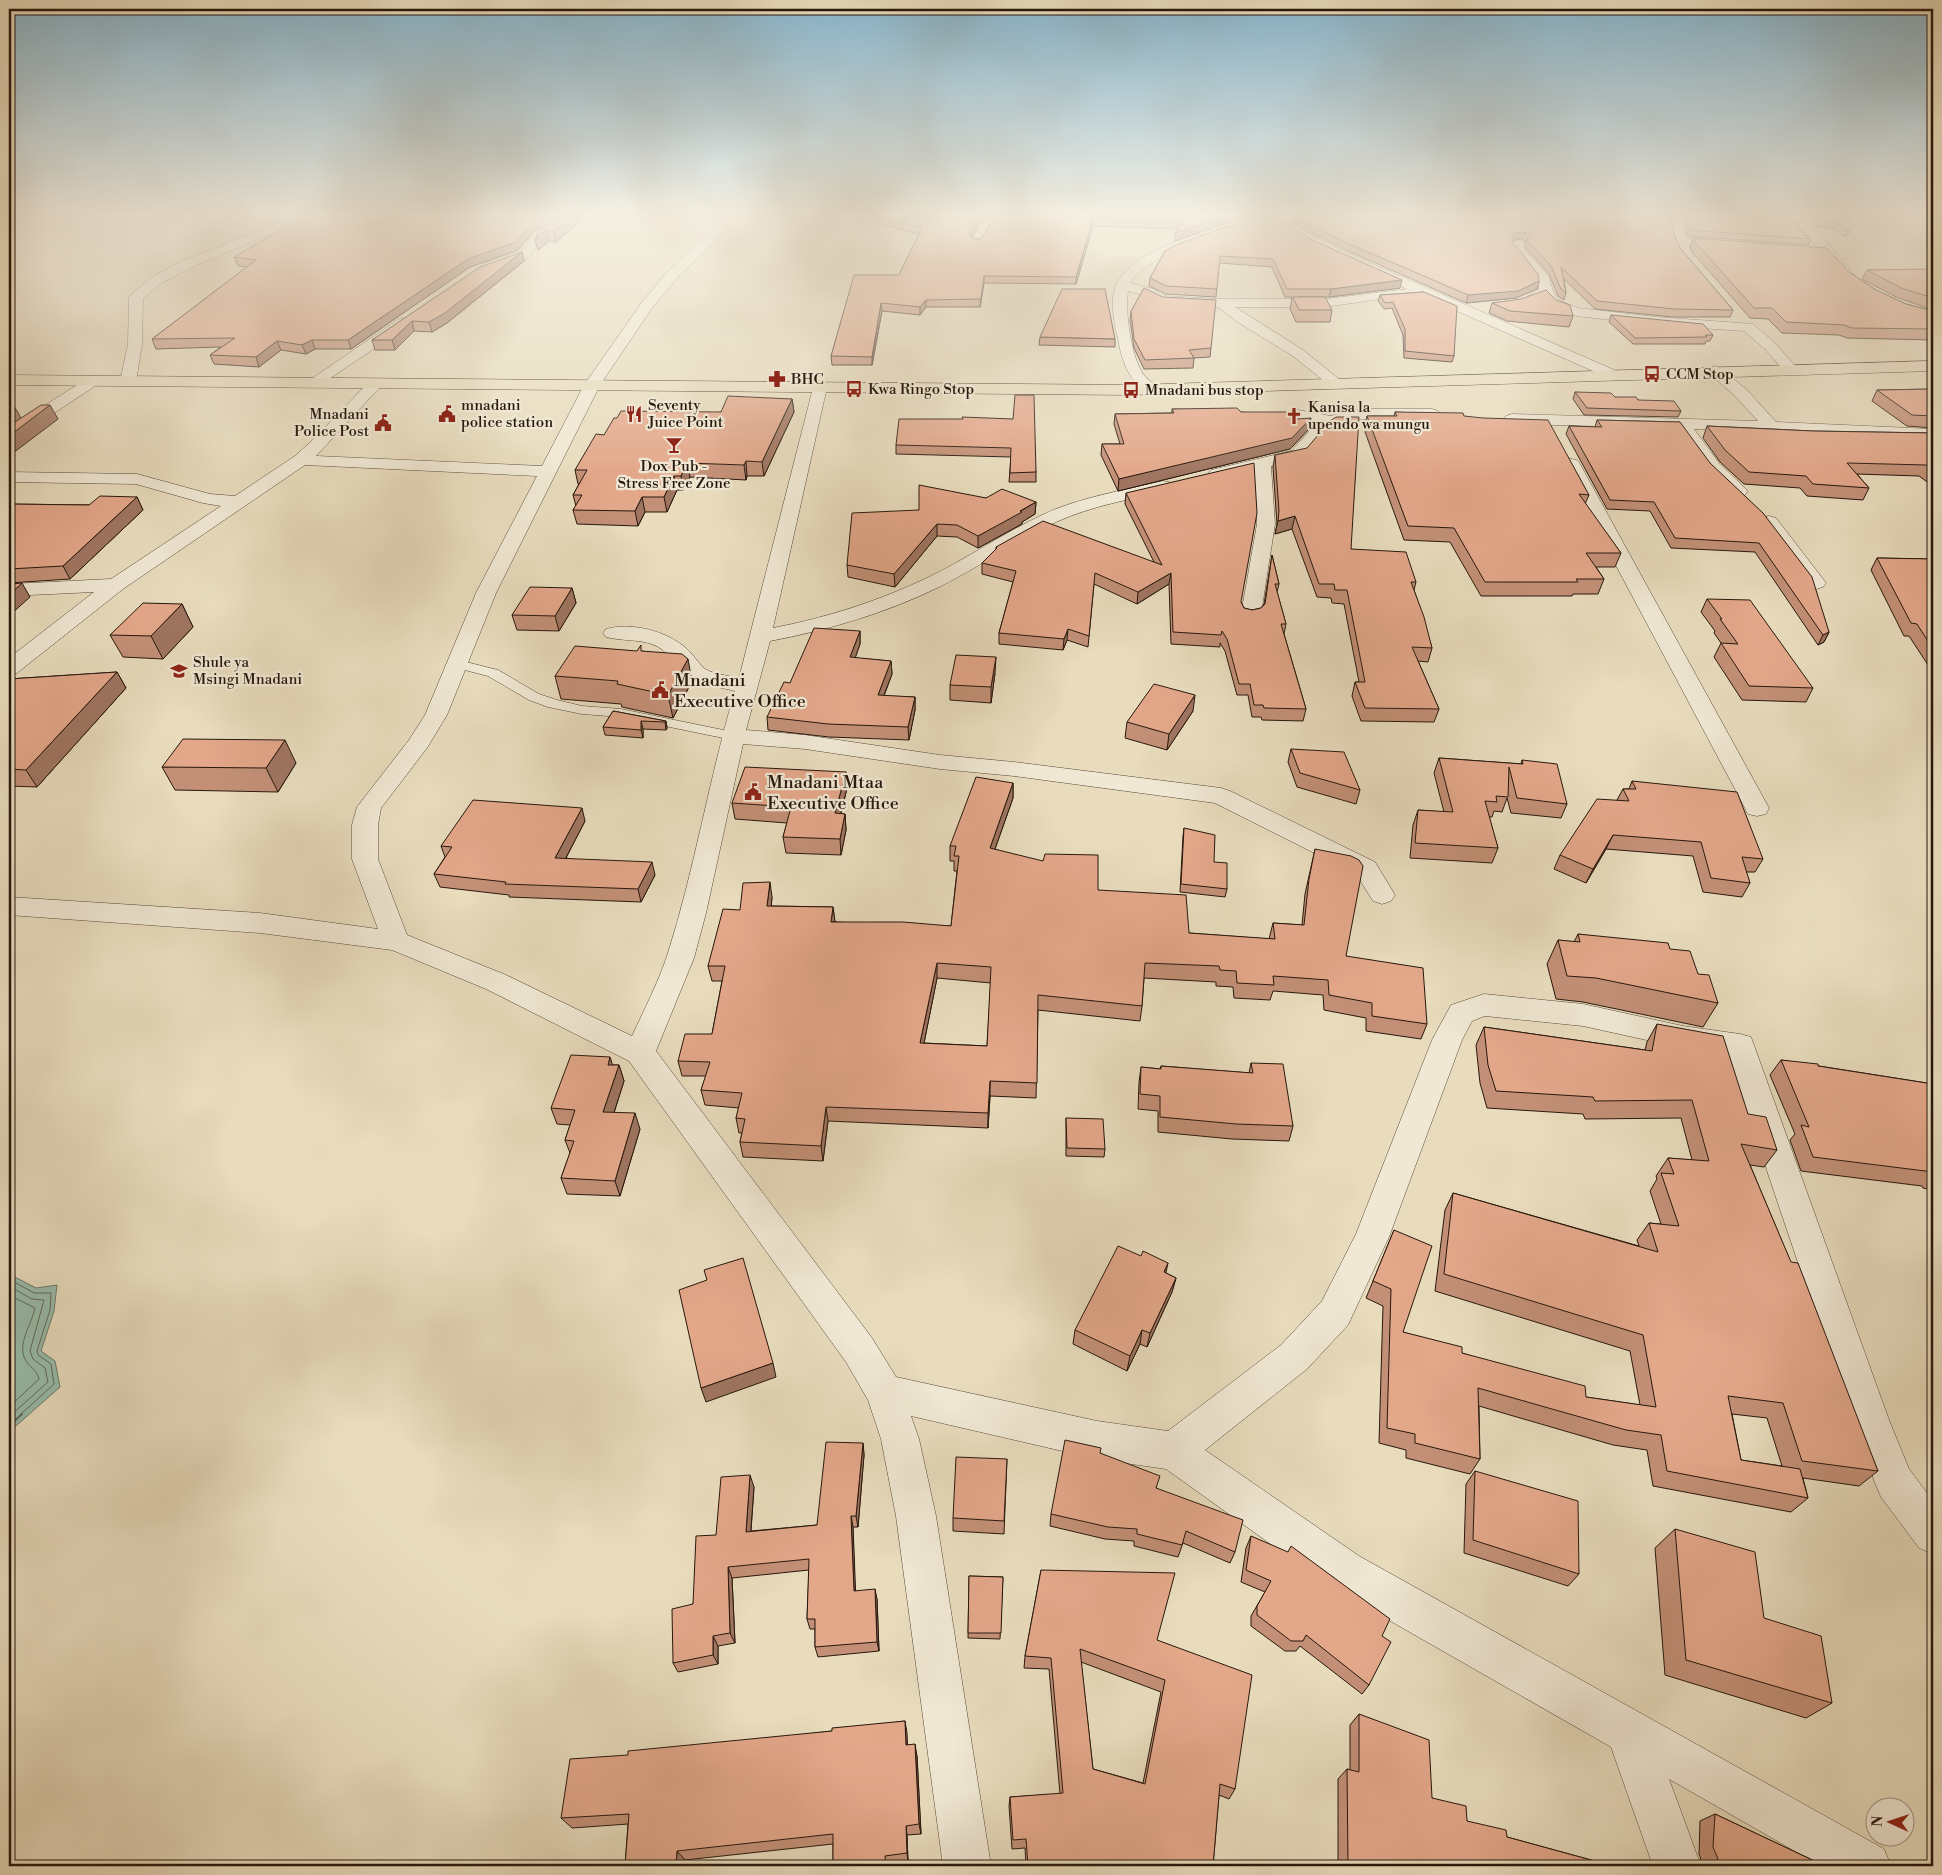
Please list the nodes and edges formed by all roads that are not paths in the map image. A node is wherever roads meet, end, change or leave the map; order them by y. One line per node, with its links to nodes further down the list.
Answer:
1 (136, 302): 20 (street)
2 (650, 302): 24 (street)
3 (1122, 302): 26 (street)
4 (1192, 302): 8 (street)
5 (1340, 302): 8 (street)
6 (1448, 302): 10 (street)
7 (1553, 302): 13 (street)
8 (1222, 303): 21 (street)
9 (1491, 307): 10 (street)
10 (1466, 309): 17 (street)
11 (1732, 310): 13 (street)
12 (413, 316): 22 (street)
13 (1748, 327): 15 (street)
14 (1933, 366): 15 (highway)
15 (1790, 369): 16 (highway)
16 (1715, 371): 17 (highway); 32 (street)
17 (1616, 376): 21 (highway)
18 (9, 380): 19 (highway)
19 (93, 380): 20 (highway); 34 (street)
20 (128, 382): 22 (highway)
21 (1336, 383): 26 (highway)
22 (312, 384): 23 (highway)
23 (375, 384): 24 (highway); 36 (street)
24 (592, 385): 25 (highway); 38 (street)
25 (819, 387): 26 (highway); 48 (street)
26 (1151, 390)
27 (1298, 415): 30 (street)
28 (1450, 416): 30 (street)
29 (1498, 419): 35 (street)
30 (1332, 421): 37 (street)
31 (1682, 424): 32 (street); 35 (street); 43 (street)
32 (1772, 427): 33 (street)
33 (1933, 434)
34 (9, 435)
35 (1555, 435): 53 (street)
36 (301, 460): 38 (street); 42 (street)
37 (1262, 464): 40 (street); 46 (street)
38 (547, 472): 49 (street)
39 (9, 477): 42 (street)
40 (1205, 477)
41 (1176, 483): 48 (street)
42 (237, 502): 44 (street)
43 (1816, 583)
44 (116, 584): 45 (street); 50 (street)
45 (9, 590)
46 (1251, 614)
47 (613, 633): 51 (street)
48 (760, 637): 51 (street)
49 (458, 664): 52 (lane); 56 (street)
50 (9, 668)
51 (747, 687): 52 (street)
52 (733, 736): 54 (street); 57 (street)
53 (1757, 808)
54 (1382, 895)
55 (9, 906): 56 (street)
56 (396, 941): 57 (street)
57 (640, 1054): 58 (street)
58 (884, 1392): 59 (street); 62 (street)
59 (1174, 1451): 60 (street); 61 (street)
60 (1933, 1534)
61 (1629, 1733): 63 (street); 64 (street)
62 (967, 1866)
63 (1677, 1866)
64 (1867, 1866)

